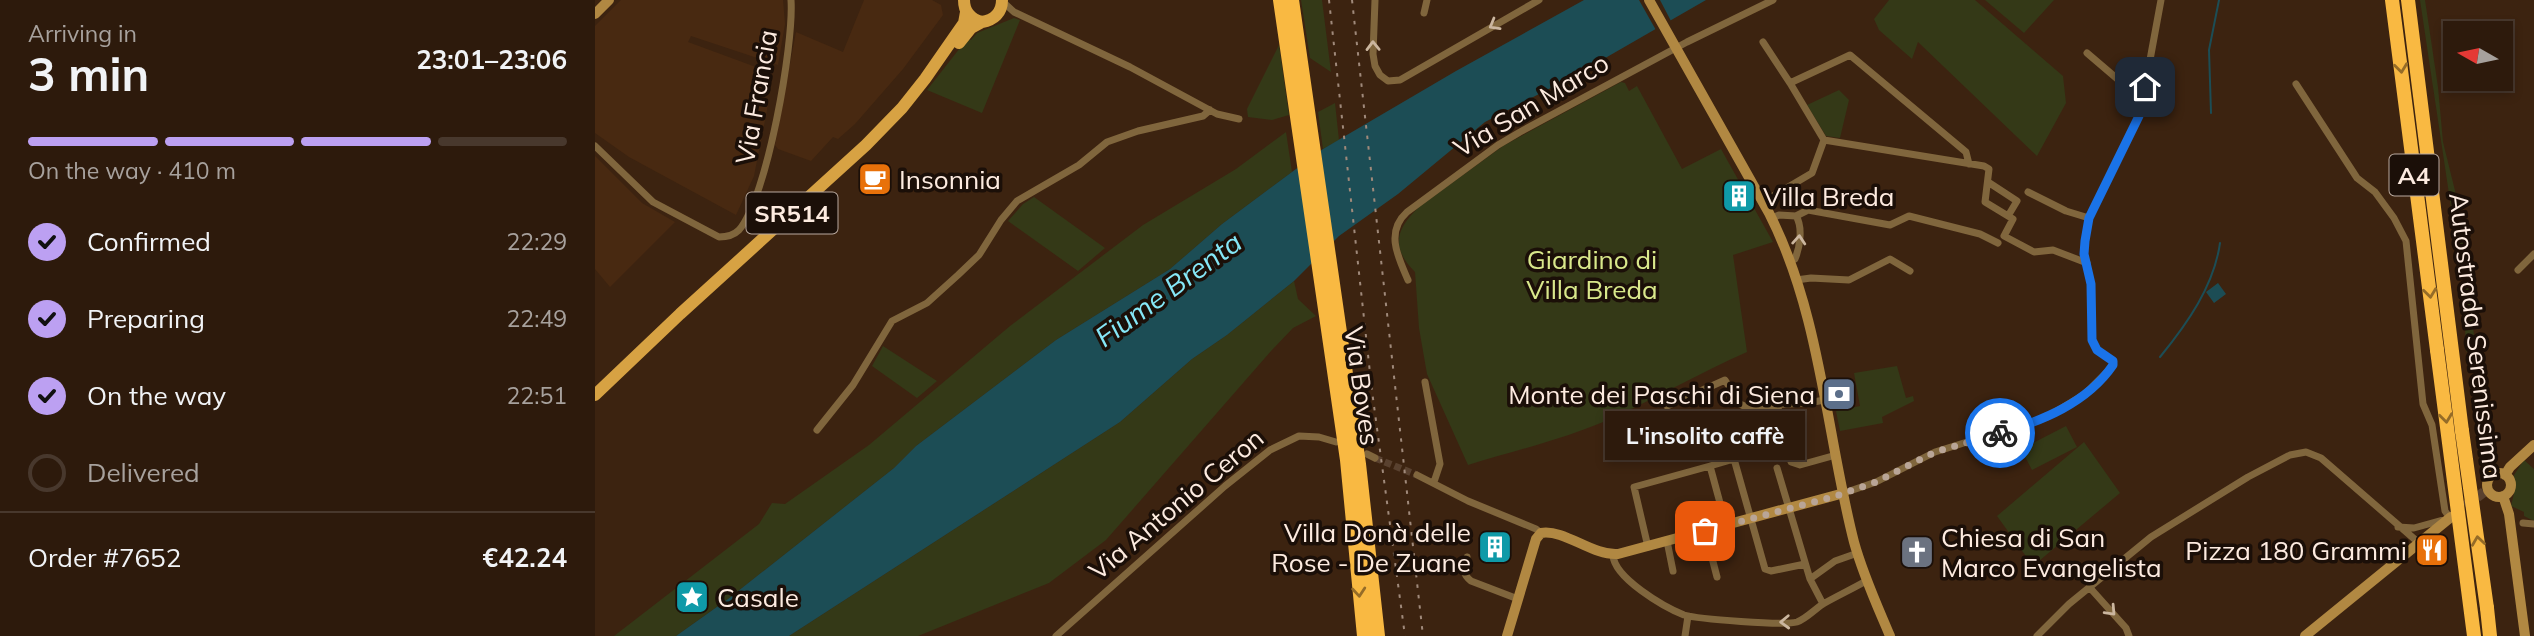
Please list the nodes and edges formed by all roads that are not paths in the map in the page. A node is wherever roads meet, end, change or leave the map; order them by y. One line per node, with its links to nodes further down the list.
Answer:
1 (609, 0): 18 (street)
2 (791, 0): 32 (street, Via Francia)
3 (1002, 0): 16 (street); 19 (main road)
4 (1280, 0): 49 (highway, Via Boves)
5 (1292, 0): 49 (highway, Via Boves)
6 (1375, 0): 8 (street, one-way to 6)
7 (1427, 0): 17 (street)
8 (1539, 0)
9 (1649, 0): 22 (street)
10 (1773, 0): 22 (street, Via San Marco)
11 (2161, 0): 28 (street)
12 (2392, 0): 102 (highway, Autostrada Serenissima / A4, one-way to 102, bridge)
13 (2408, 0): 24 (highway, Autostrada Serenissima / A4)
14 (2416, 0): 24 (highway)
15 (964, 4): 20 (main road, SR514); 25 (main road, SR514)
16 (1014, 12): 19 (street); 29 (street)
17 (1424, 13)
18 (595, 14)
19 (997, 16): 20 (main road, SR514)
20 (982, 22): 25 (main road, SR514)
21 (1763, 42): 26 (street)
22 (1673, 44): 36 (street); 47 (street, Via San Marco)
23 (2087, 53): 28 (street)
24 (2415, 53): 92 (highway, Autostrada Serenissima / A4, one-way to 24, bridge)
25 (925, 79): 51 (main road, SR514)
26 (1790, 83): 31 (street); 33 (street)
27 (2295, 83): 69 (street)
28 (2139, 100): 40 (street)
29 (1210, 110): 30 (street); 55 (street)
30 (1238, 118)
31 (1824, 140): 33 (street); 36 (street)
32 (595, 146)
33 (1969, 164): 34 (street)
34 (1989, 182): 38 (street); 38 (street)
35 (2028, 192): 40 (street)
36 (1763, 202): 39 (street)
37 (1796, 216): 39 (street); 41 (street); 43 (street, one-way to 37)
38 (2008, 216): 44 (street)
39 (1772, 218): 43 (street)
40 (2089, 218): 44 (street)
41 (1998, 243)
42 (2534, 254): 45 (street)
43 (1790, 261): 48 (street)
44 (2087, 264): 66 (street)
45 (2518, 270)
46 (1910, 271): 48 (street)
47 (1408, 280)
48 (1796, 280): 52 (street)
49 (1332, 306): 95 (highway, Via Boves, one-way to 95); 96 (highway, Via Boves)
50 (1425, 382): 65 (street)
51 (595, 395)
52 (1825, 400): 54 (street); 59 (street)
53 (1668, 404): 54 (street)
54 (1778, 405): 59 (street)
55 (817, 430)
56 (1336, 442): 94 (street, Via Antonio Ceron)
57 (2534, 445): 64 (street)
58 (1367, 454): 60 (street)
59 (1836, 455): 66 (street)
60 (1375, 458)
61 (1710, 466): 70 (street); 73 (street); 79 (street)
62 (1777, 468): 68 (street)
63 (1417, 475): 65 (street)
64 (2505, 475): 67 (street); 67 (street)
65 (1434, 482): 76 (street)
66 (1843, 494): 68 (street); 87 (street)
67 (2503, 496): 103 (street)
68 (1789, 508): 70 (street); 83 (street)
69 (2450, 517): 74 (street); 78 (street)
70 (1751, 518): 73 (street); 83 (street)
71 (2523, 523): 72 (street)
72 (2534, 524)
73 (1725, 525): 75 (street)
74 (2398, 527): 78 (street); 88 (street)
75 (1705, 531): 77 (street); 85 (street)
76 (1545, 533): 80 (street); 89 (street)
77 (1667, 541): 79 (street); 84 (street)
78 (2419, 543): 93 (street)
79 (1648, 547): 80 (street)
80 (1613, 555): 91 (street)
81 (1852, 555): 86 (street)
82 (1467, 557): 89 (street)
83 (1805, 564): 86 (street)
84 (1673, 571)
85 (1717, 577)
86 (1809, 579): 90 (street)
87 (1866, 580): 90 (street); 99 (street)
88 (2091, 589): 100 (street); 101 (street, one-way to 101)
89 (1518, 599): 97 (street)
90 (1823, 604): 91 (street, one-way to 91)
91 (1688, 616): 98 (street)
92 (2489, 625)
93 (2309, 635)
94 (1056, 636)
95 (1364, 636)
96 (1378, 636)
97 (1507, 636)
98 (1685, 636)
99 (1890, 636)
100 (2037, 636)
101 (2129, 636)
102 (2474, 636)
103 (2525, 636)

